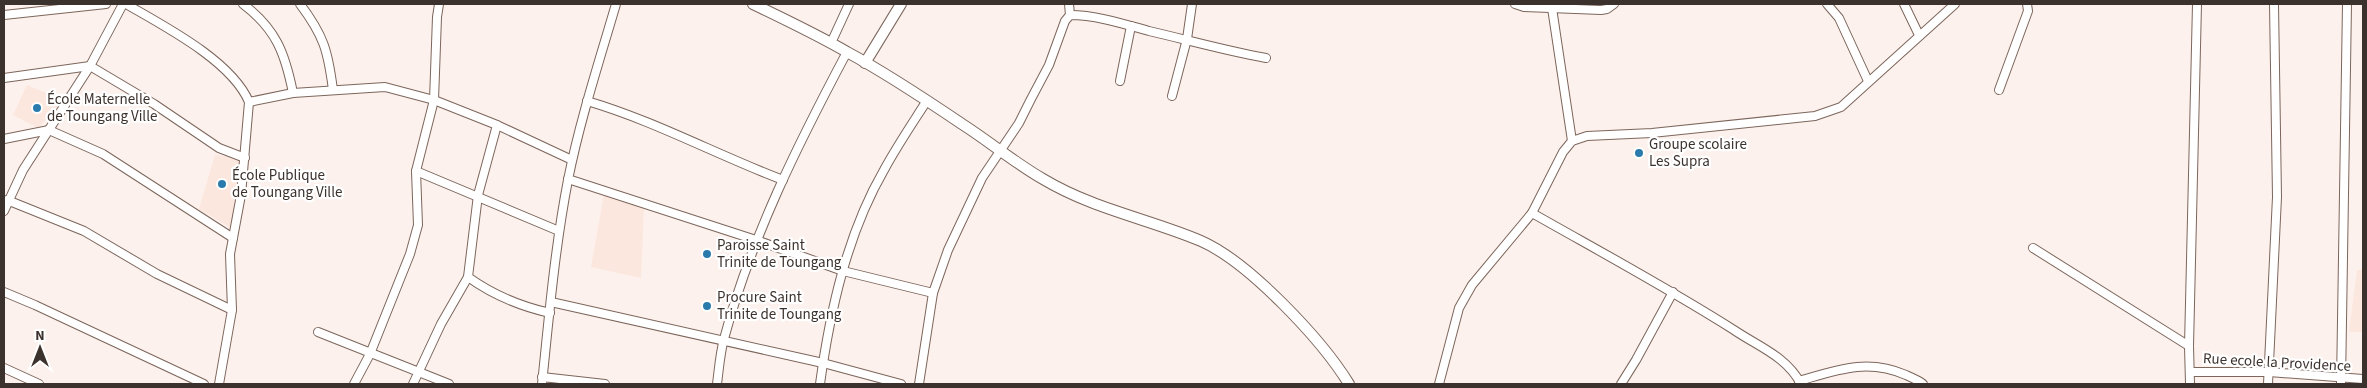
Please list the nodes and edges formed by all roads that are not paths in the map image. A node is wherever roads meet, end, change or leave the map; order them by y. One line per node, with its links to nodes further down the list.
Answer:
1 (106, 4): 22 (street)
2 (125, 4): 31 (street); 41 (street)
3 (243, 4): 37 (street)
4 (300, 4): 35 (street)
5 (439, 4): 39 (street)
6 (616, 4): 40 (street)
7 (753, 4): 27 (street)
8 (849, 4): 27 (street)
9 (901, 4): 30 (street)
10 (1069, 4): 23 (street)
11 (1192, 4): 26 (street)
12 (1515, 4): 21 (street)
13 (1614, 4): 21 (street)
14 (1827, 4): 34 (street)
15 (1904, 4): 25 (street)
16 (1955, 4): 25 (street)
17 (2027, 4): 36 (street)
18 (2197, 4): 71 (street)
19 (2274, 4): 76 (street)
20 (2347, 4): 80 (street)
21 (1552, 8): 46 (street)
22 (4, 14)
23 (1070, 15): 24 (street); 47 (street)
24 (1131, 26): 26 (street); 33 (street)
25 (1920, 35): 34 (street)
26 (1187, 39): 29 (street); 38 (street)
27 (831, 43): 28 (street)
28 (847, 52): 30 (street); 52 (street)
29 (1266, 58)
30 (866, 63): 42 (street)
31 (90, 66): 32 (street); 44 (street); 48 (street)
32 (4, 78)
33 (1120, 81)
34 (1868, 81): 46 (street)
35 (334, 90): 37 (street); 39 (street)
36 (1999, 90)
37 (293, 92): 41 (street)
38 (1172, 96)
39 (434, 100): 43 (street); 50 (street)
40 (587, 101): 49 (street); 52 (street)
41 (248, 102): 48 (street)
42 (926, 102): 47 (street); 61 (street)
43 (497, 125): 49 (street); 53 (street)
44 (49, 130): 45 (street); 54 (street); 58 (street)
45 (4, 139)
46 (1572, 141): 56 (street)
47 (1001, 150): 65 (street); 94 (street)
48 (245, 158): 58 (street)
49 (572, 160): 51 (street)
50 (416, 171): 53 (street); 72 (street)
51 (568, 179): 57 (street); 59 (street)
52 (782, 180): 59 (street)
53 (478, 195): 57 (street); 62 (street)
54 (6, 200): 55 (street); 67 (street)
55 (4, 210)
56 (1532, 213): 64 (street); 95 (street)
57 (559, 231): 66 (street)
58 (233, 238): 67 (street)
59 (756, 240): 61 (street); 70 (street)
60 (2033, 248): 71 (street)
61 (843, 271): 65 (street); 73 (street)
62 (468, 277): 68 (street); 77 (street)
63 (4, 292): 84 (street)
64 (1673, 292): 82 (street); 96 (street)
65 (933, 293): 93 (street)
66 (551, 302): 68 (street); 70 (street)
67 (232, 310): 85 (street)
68 (550, 313): 79 (street)
69 (318, 332): 72 (street)
70 (723, 340): 73 (street); 90 (street)
71 (2189, 346): 75 (street)
72 (370, 354): 77 (street); 86 (street)
73 (823, 364): 91 (street); 92 (street)
74 (4, 368): 81 (street)
75 (2190, 372): 76 (street, Rue ecole la Providence); 98 (street)
76 (2269, 372): 80 (street, Rue ecole la Providence); 99 (street)
77 (418, 373): 87 (street); 88 (street)
78 (2363, 379): 80 (street, Rue ecole la Providence)
79 (542, 381): 89 (street)
80 (2340, 381)
81 (30, 382): 83 (street)
82 (1800, 383): 97 (street)
83 (39, 384)
84 (204, 384)
85 (219, 384)
86 (354, 384)
87 (413, 384)
88 (449, 384)
89 (605, 384)
90 (717, 384)
91 (820, 384)
92 (901, 384)
93 (919, 384)
94 (1349, 384)
95 (1439, 384)
96 (1621, 384)
97 (1923, 384)
98 (2190, 384)
99 (2268, 384)

